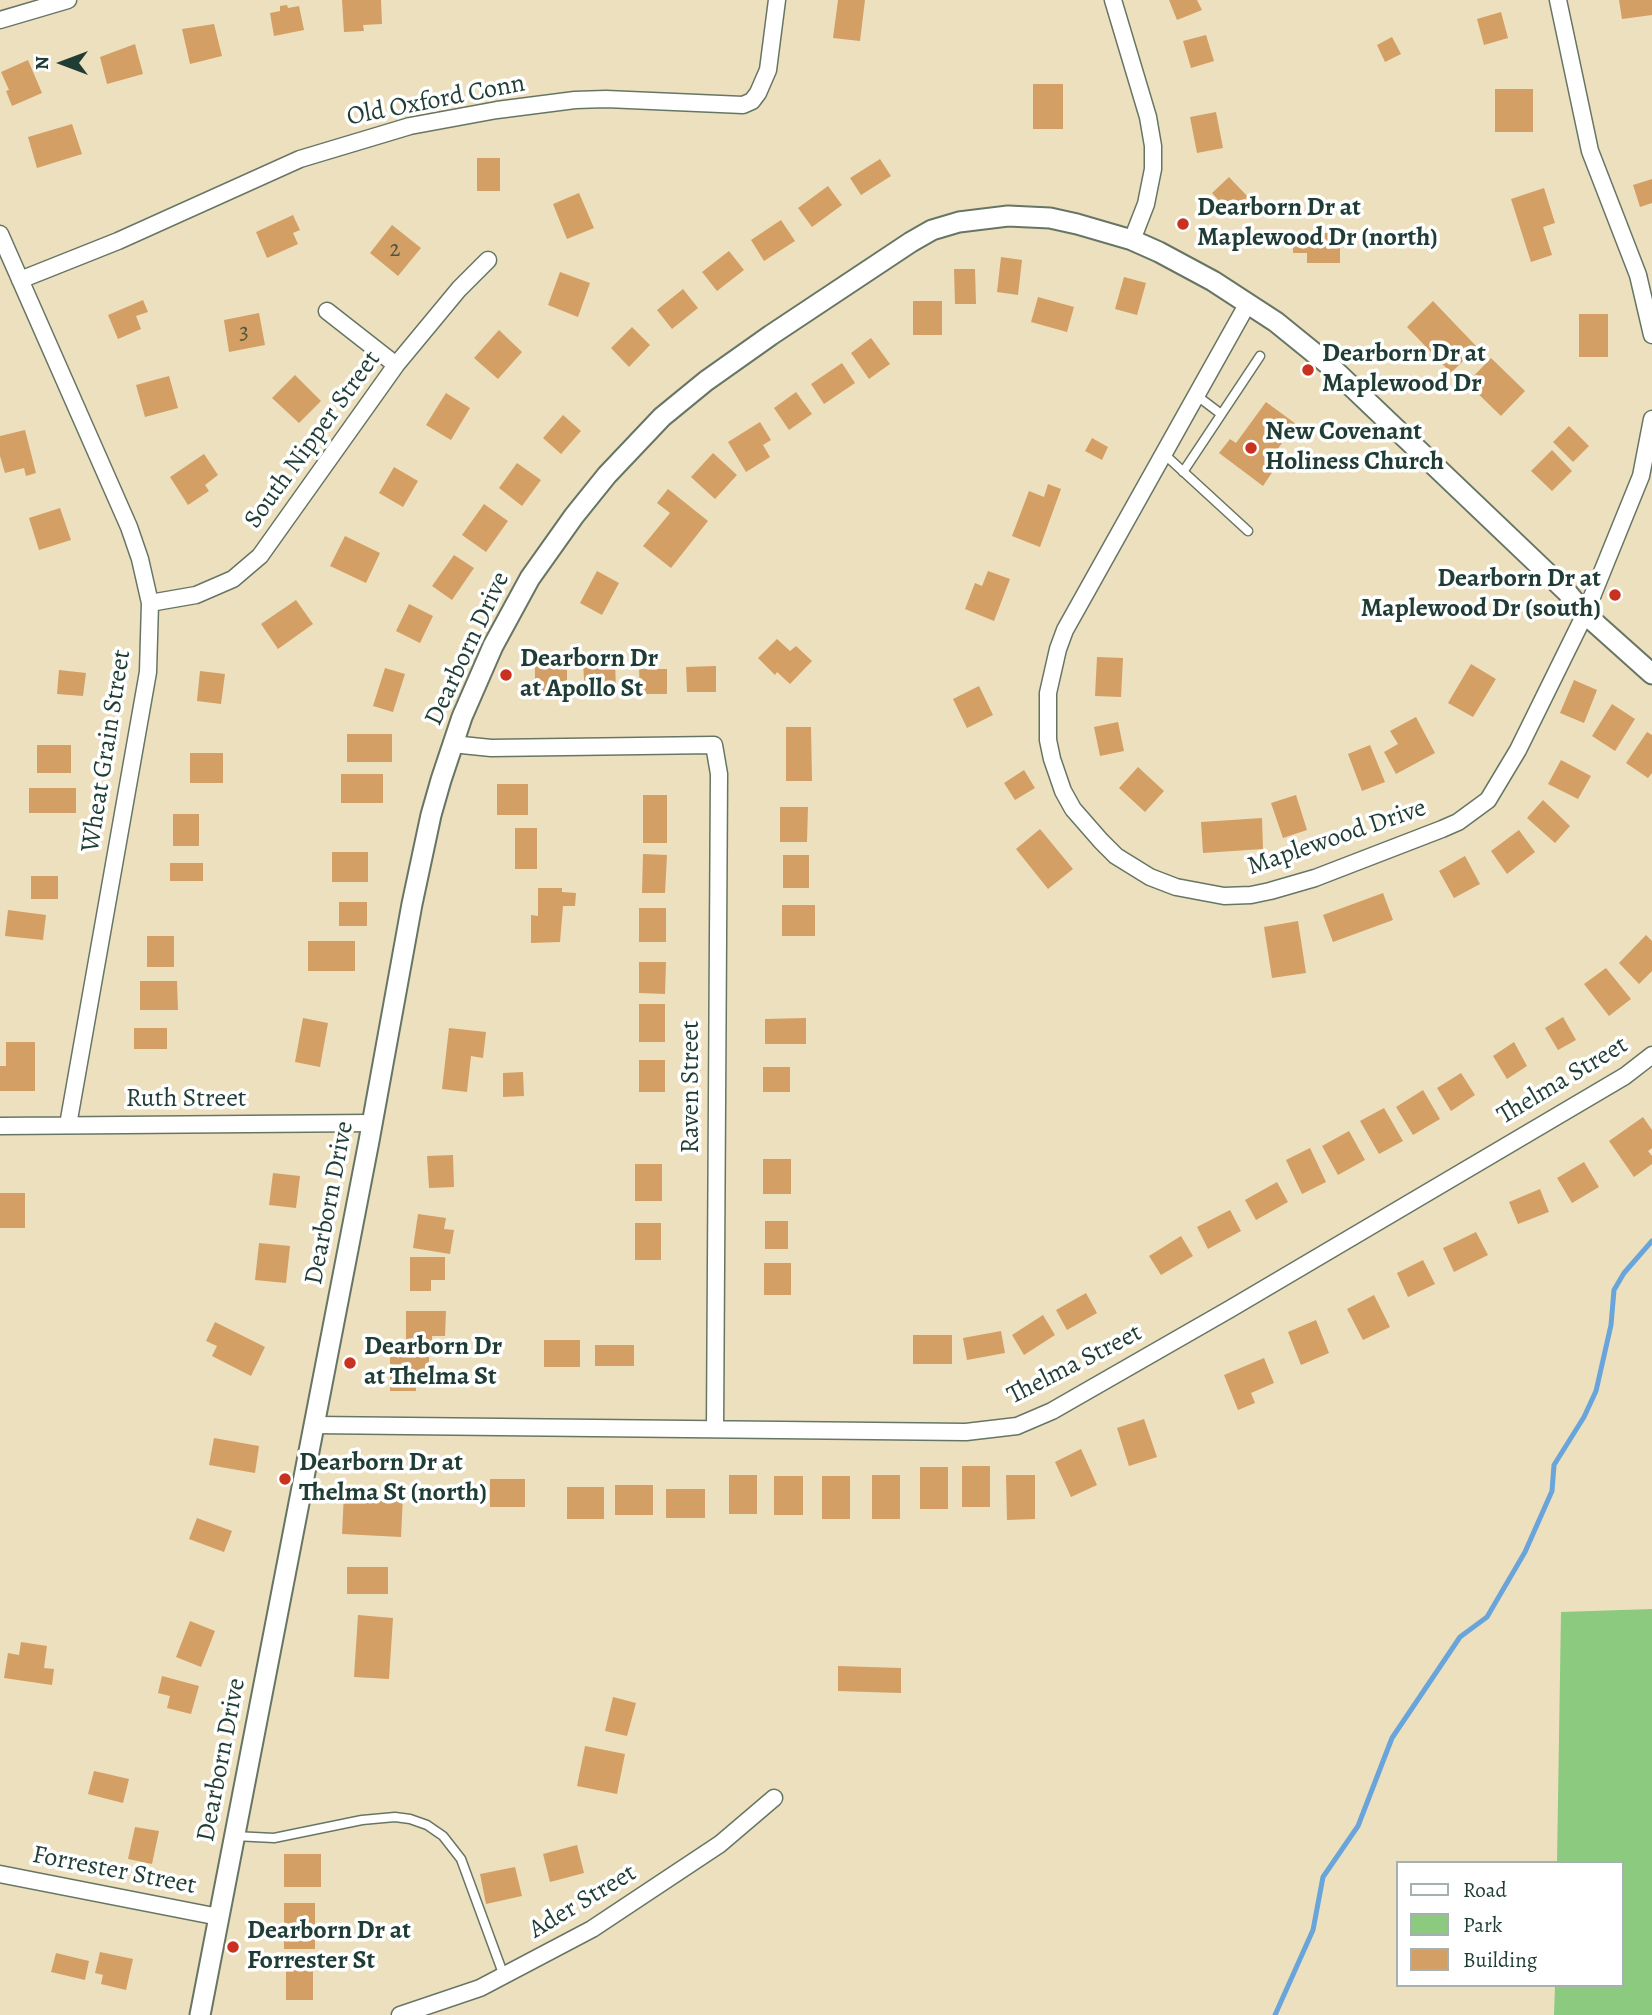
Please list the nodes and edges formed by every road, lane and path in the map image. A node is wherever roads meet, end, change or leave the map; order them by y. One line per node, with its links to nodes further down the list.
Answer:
1 (68, 0): 5 (street)
2 (777, 0): 9 (street, Old Oxford Conn)
3 (1113, 0): 7 (street)
4 (1558, 0): 12 (street)
5 (0, 20)
6 (0, 234): 9 (street, Wheat Grain Street)
7 (1132, 240): 10 (street, Dearborn Drive); 24 (street, Dearborn Drive)
8 (488, 260): 14 (street, South Nipper Street)
9 (20, 280): 21 (street, Wheat Grain Street)
10 (1248, 303): 15 (street, Maplewood Drive); 22 (street, Dearborn Drive)
11 (327, 311): 14 (street)
12 (1652, 335)
13 (1260, 356): 16 (lane)
14 (396, 365): 21 (street, South Nipper Street)
15 (1196, 395): 16 (lane); 18 (street, Maplewood Drive)
16 (1222, 415): 19 (lane)
17 (1652, 419): 22 (street, Maplewood Drive)
18 (1163, 453): 19 (lane); 22 (street, Maplewood Drive)
19 (1184, 472): 20 (lane)
20 (1248, 531)
21 (149, 603): 27 (street, Wheat Grain Street)
22 (1586, 614): 23 (street, Dearborn Drive)
23 (1652, 674)
24 (452, 744): 26 (street, Dearborn Drive); 30 (street, Raven Street)
25 (1652, 1055): 30 (street, Thelma Street)
26 (372, 1123): 27 (street, Ruth Street); 29 (street, Dearborn Drive)
27 (68, 1125): 28 (street, Ruth Street)
28 (0, 1126)
29 (314, 1425): 30 (street, Thelma Street); 32 (street, Dearborn Drive)
30 (715, 1429)
31 (774, 1798): 35 (street, Ader Street)
32 (234, 1836): 34 (street, Dearborn Drive); 35 (lane)
33 (0, 1874): 34 (street, Forrester Street)
34 (219, 1917): 36 (street, Dearborn Drive)
35 (504, 1976): 37 (street, Ader Street)
36 (200, 2015)
37 (400, 2015)

